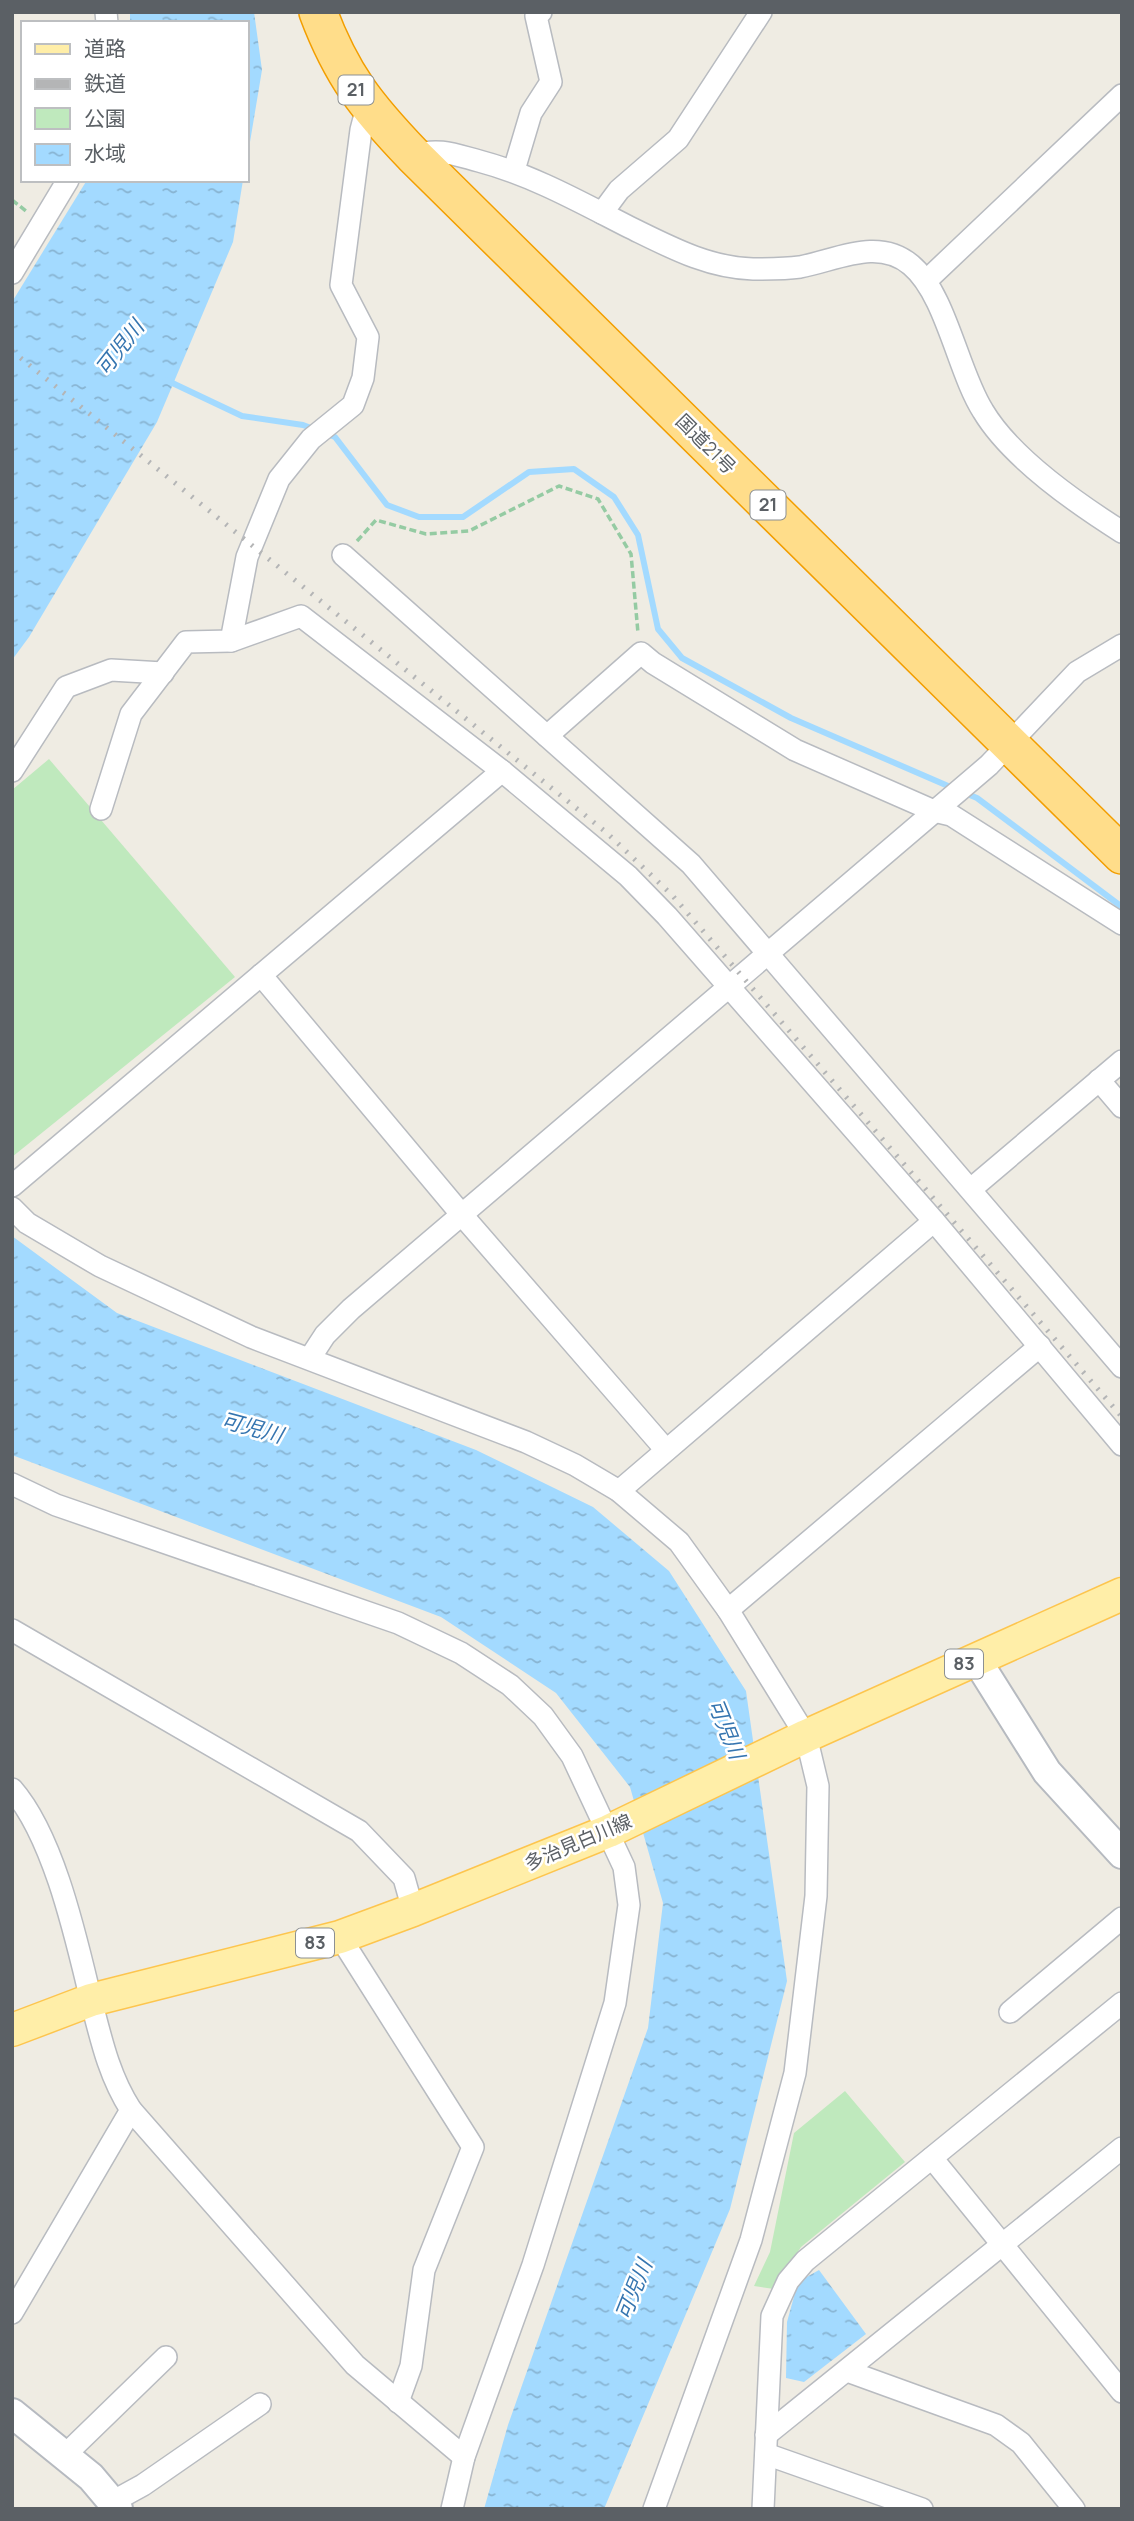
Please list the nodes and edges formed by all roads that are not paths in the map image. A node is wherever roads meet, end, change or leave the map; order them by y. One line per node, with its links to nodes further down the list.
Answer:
1 (317, 12): 5 (highway, 国道21号 / 21)
2 (761, 12): 9 (street)
3 (537, 14): 7 (street)
4 (1122, 95): 11 (street)
5 (367, 107): 6 (highway, 国道21号 / 21); 14 (street)
6 (413, 155): 7 (street); 18 (highway, 国道21号 / 21)
7 (514, 170): 9 (street)
8 (67, 182): 10 (street)
9 (602, 213): 11 (street)
10 (12, 274)
11 (926, 281): 12 (street)
12 (1122, 532)
13 (344, 555): 17 (street)
14 (231, 641): 16 (street); 20 (street)
15 (1122, 645): 18 (street)
16 (163, 673): 19 (street); 21 (street)
17 (547, 736): 22 (street); 25 (street)
18 (1012, 744): 22 (street); 23 (highway, 国道21号 / 21)
19 (12, 771)
20 (502, 771): 26 (street); 27 (street)
21 (101, 809)
22 (933, 811): 24 (street); 25 (street)
23 (1122, 855)
24 (1122, 924)
25 (769, 954): 27 (street); 32 (street)
26 (261, 975): 31 (street); 34 (street)
27 (730, 986): 34 (street); 35 (street)
28 (1122, 1061): 29 (street)
29 (1099, 1080): 30 (street); 32 (street)
30 (1122, 1107)
31 (12, 1186)
32 (971, 1189): 38 (street)
33 (12, 1209): 37 (street)
34 (462, 1215): 37 (street); 40 (street)
35 (934, 1221): 36 (street); 40 (street)
36 (1040, 1346): 39 (street); 44 (street)
37 (310, 1358): 42 (street)
38 (1120, 1360)
39 (1122, 1444)
40 (666, 1450): 42 (street)
41 (12, 1484): 49 (street)
42 (618, 1491): 44 (street)
43 (1122, 1594): 46 (main road, 多治見白川線 / 83)
44 (728, 1610): 47 (street)
45 (12, 1630): 51 (street)
46 (976, 1659): 47 (main road, 多治見白川線 / 83); 50 (street)
47 (806, 1736): 49 (main road, 多治見白川線 / 83); 74 (street)
48 (12, 1789): 54 (street)
49 (609, 1831): 51 (main road, 多治見白川線 / 83); 71 (street)
50 (1122, 1854)
51 (413, 1910): 53 (main road, 多治見白川線 / 83)
52 (1122, 1918): 56 (street)
53 (340, 1937): 54 (main road, 多治見白川線 / 83); 66 (street)
54 (91, 2000): 57 (main road, 多治見白川線 / 83); 58 (street)
55 (1122, 2003): 60 (street)
56 (1010, 2012)
57 (12, 2030)
58 (131, 2110): 62 (street); 66 (street)
59 (1122, 2148): 61 (street)
60 (932, 2158): 61 (street); 69 (street)
61 (1002, 2245): 64 (street); 65 (street)
62 (12, 2313)
63 (166, 2357): 70 (street)
64 (847, 2371): 69 (street); 77 (street)
65 (1122, 2392)
66 (398, 2402): 71 (street)
67 (260, 2404): 72 (street)
68 (12, 2413): 70 (street)
69 (766, 2445): 75 (street); 76 (street)
70 (64, 2456): 72 (street)
71 (464, 2457): 73 (street)
72 (115, 2505)
73 (452, 2509)
74 (654, 2509)
75 (763, 2509)
76 (922, 2509)
77 (1074, 2509)

